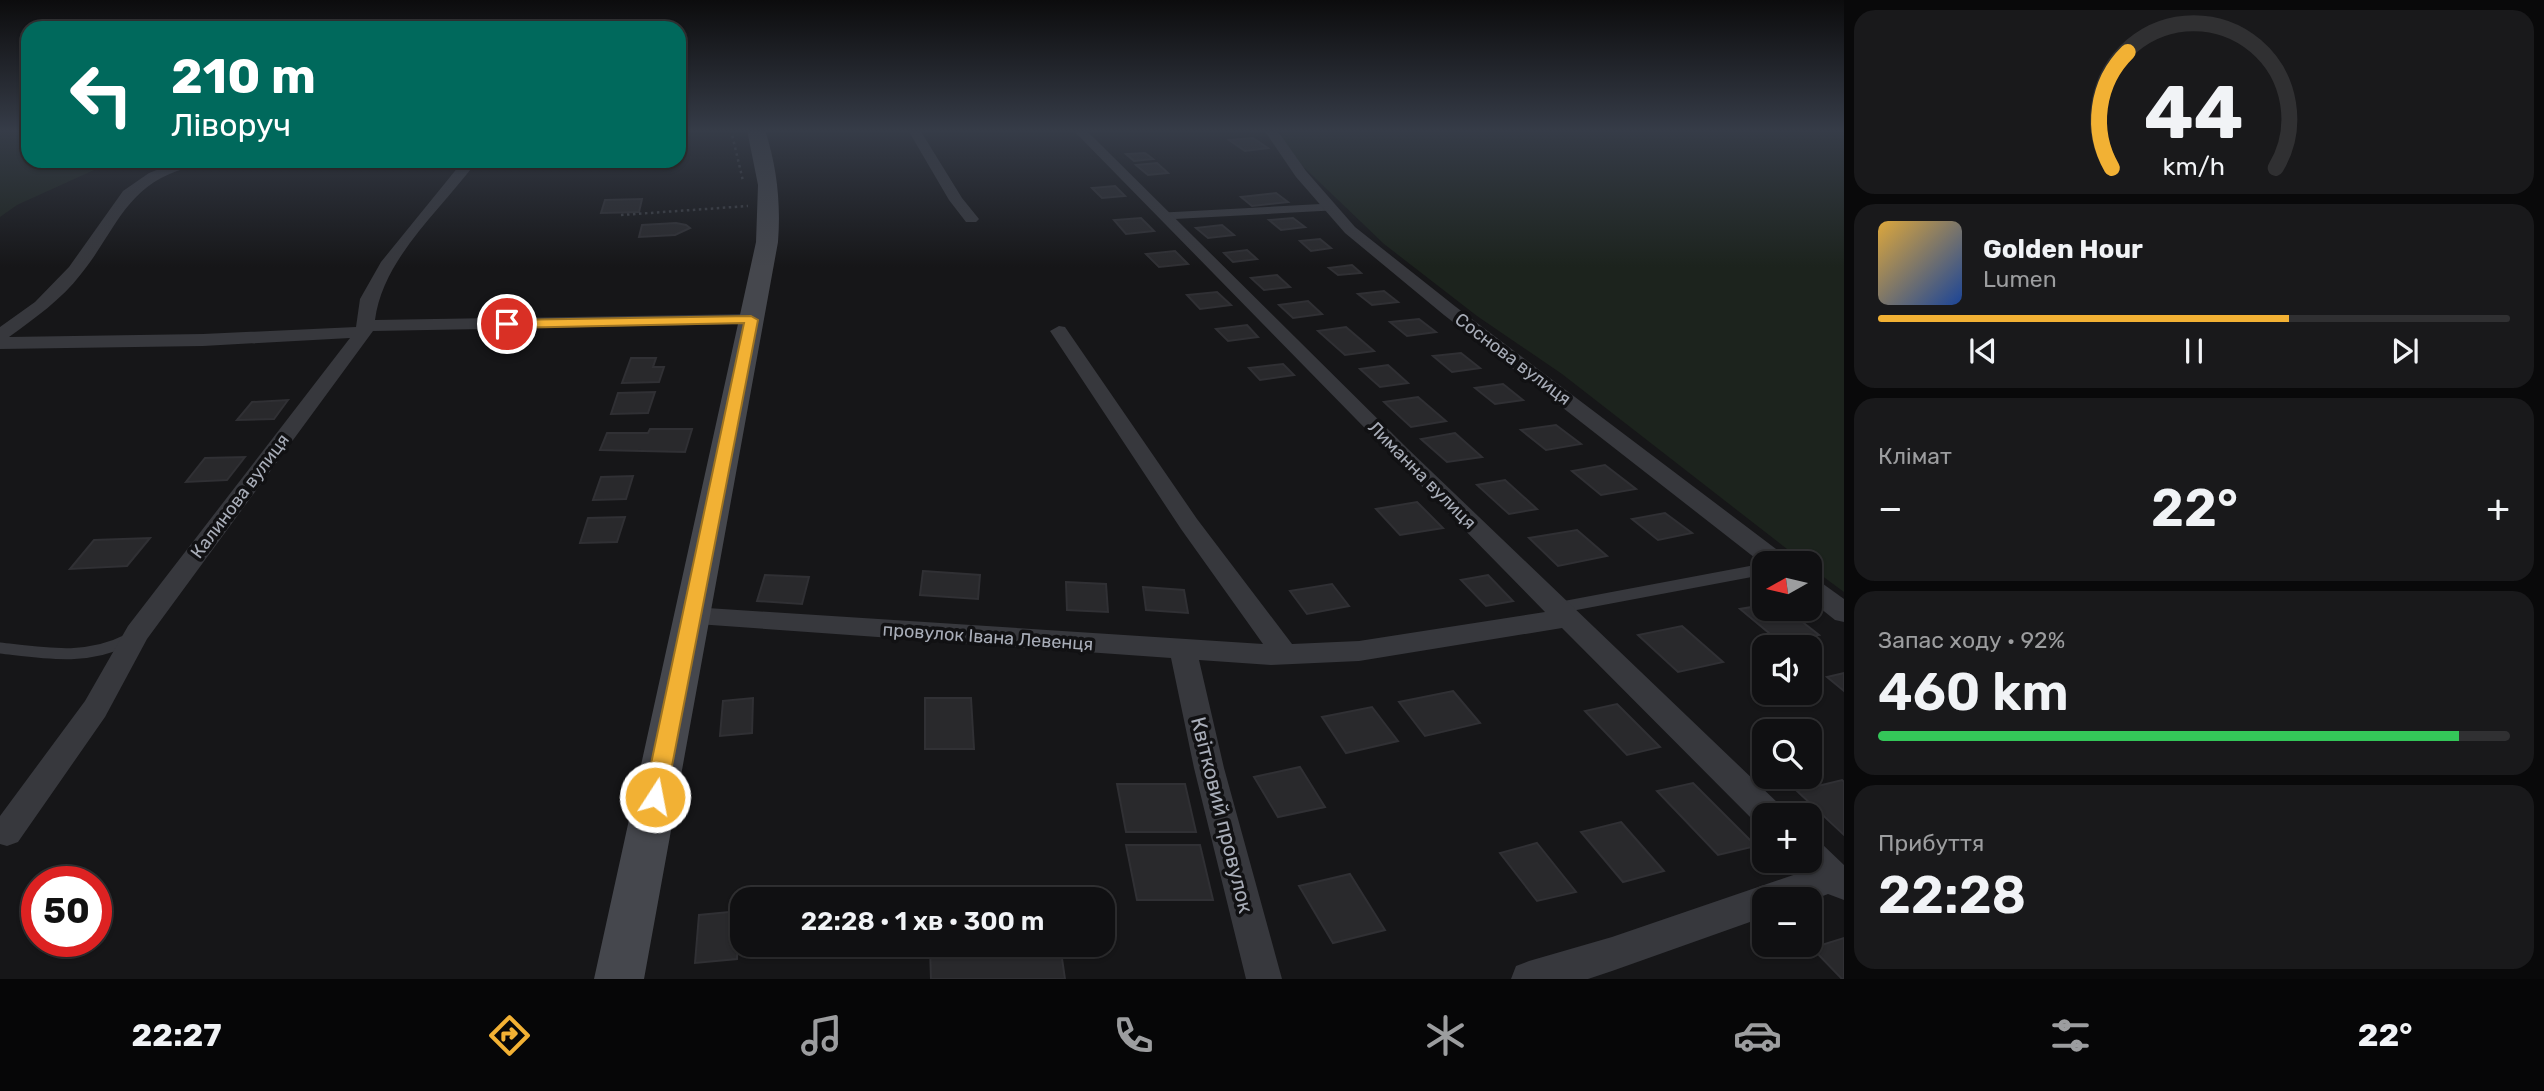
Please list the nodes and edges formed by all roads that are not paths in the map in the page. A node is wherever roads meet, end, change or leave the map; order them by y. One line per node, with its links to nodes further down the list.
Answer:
1 (155, 176): 13 (street)
2 (458, 176): 11 (street, Калинова вулиця)
3 (767, 176): 10 (main road)
4 (941, 176): 9 (street)
5 (1125, 176): 8 (street, Лиманна вулиця)
6 (1302, 176): 7 (street, Соснова вулиця)
7 (1330, 207): 8 (lane); 15 (street, Соснова вулиця)
8 (1165, 216): 18 (street, Лиманна вулиця)
9 (971, 219)
10 (751, 320): 11 (street); 20 (main road)
11 (364, 329): 14 (street); 21 (street, Калинова вулиця)
12 (1059, 331): 24 (street)
13 (0, 335)
14 (0, 343)
15 (1762, 551)
16 (1752, 572): 18 (lane)
17 (1822, 596): 19 (street)
18 (1562, 613): 24 (street, провулок Івана Левенця); 25 (street, Лиманна вулиця)
19 (1844, 613)
20 (692, 616): 23 (street, провулок Івана Левенця); 31 (main road)
21 (137, 633): 22 (lane); 26 (street, Калинова вулиця)
22 (0, 648)
23 (1183, 650): 24 (street, провулок Івана Левенця); 32 (street, Квітковий провулок)
24 (1285, 654)
25 (1757, 803)
26 (7, 832)
27 (1822, 866): 28 (street)
28 (1839, 882): 29 (street)
29 (1820, 887)
30 (1752, 905): 33 (street)
31 (619, 979)
32 (1264, 979)
33 (1529, 979)

